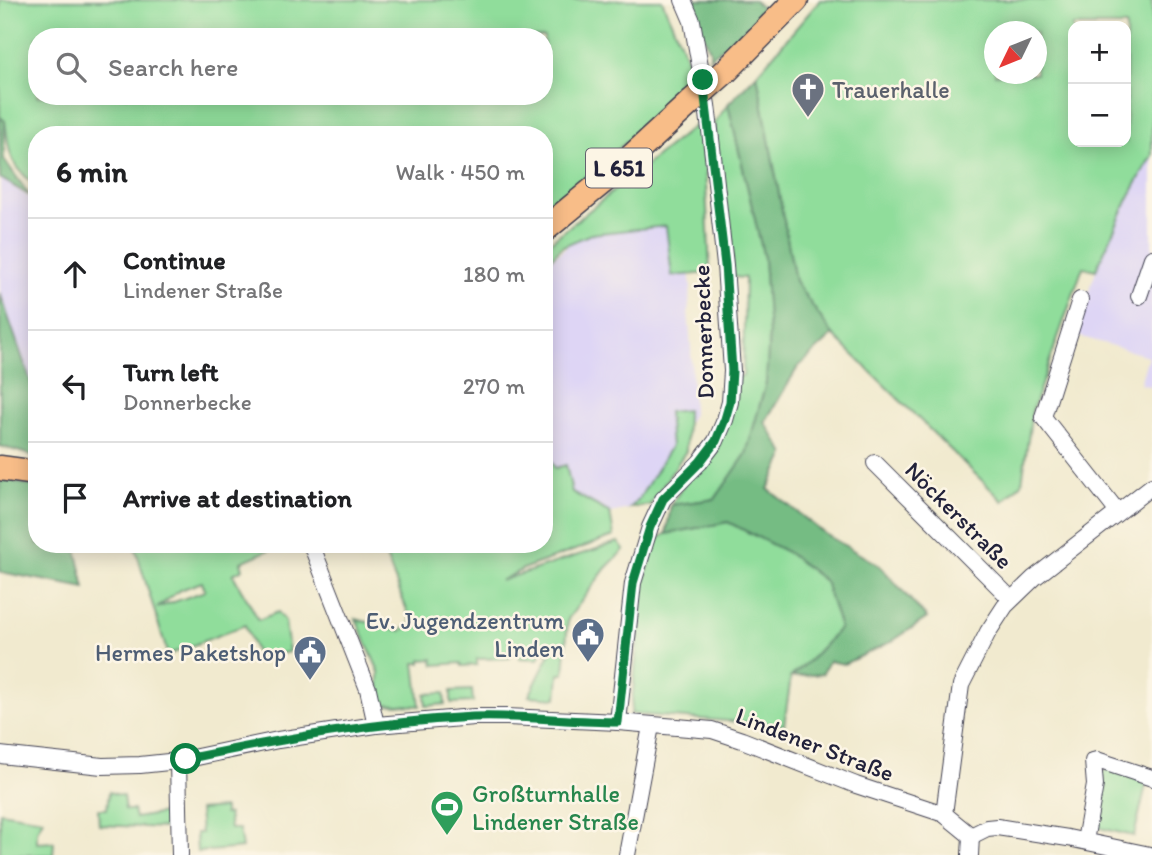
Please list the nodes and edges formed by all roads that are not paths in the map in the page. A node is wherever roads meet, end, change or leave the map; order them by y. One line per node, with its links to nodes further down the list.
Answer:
1 (683, 0): 14 (street, Donnerbecke)
2 (796, 0): 3 (main road, L 651, bridge)
3 (553, 223)
4 (1152, 258): 5 (street)
5 (1139, 296)
6 (1080, 300): 11 (street)
7 (875, 463): 13 (street, Nöckerstraße)
8 (0, 468): 9 (main road)
9 (28, 472)
10 (1152, 486): 11 (street, Nöckerstraße)
11 (1117, 512): 13 (street, Nöckerstraße)
12 (315, 553): 15 (street)
13 (1011, 599): 20 (street, Nöckerstraße)
14 (618, 722): 15 (street, Lindener Straße); 16 (street, Lindener Straße)
15 (376, 725): 18 (street, Lindener Straße)
16 (651, 726): 20 (street, Lindener Straße); 24 (street)
17 (0, 755): 18 (street, Lindener Straße)
18 (178, 761): 23 (street)
19 (1152, 778): 22 (street)
20 (944, 814): 21 (street)
21 (971, 836): 22 (street); 25 (street)
22 (1085, 841): 26 (street)
23 (180, 855)
24 (627, 855)
25 (970, 855)
26 (1150, 855)

